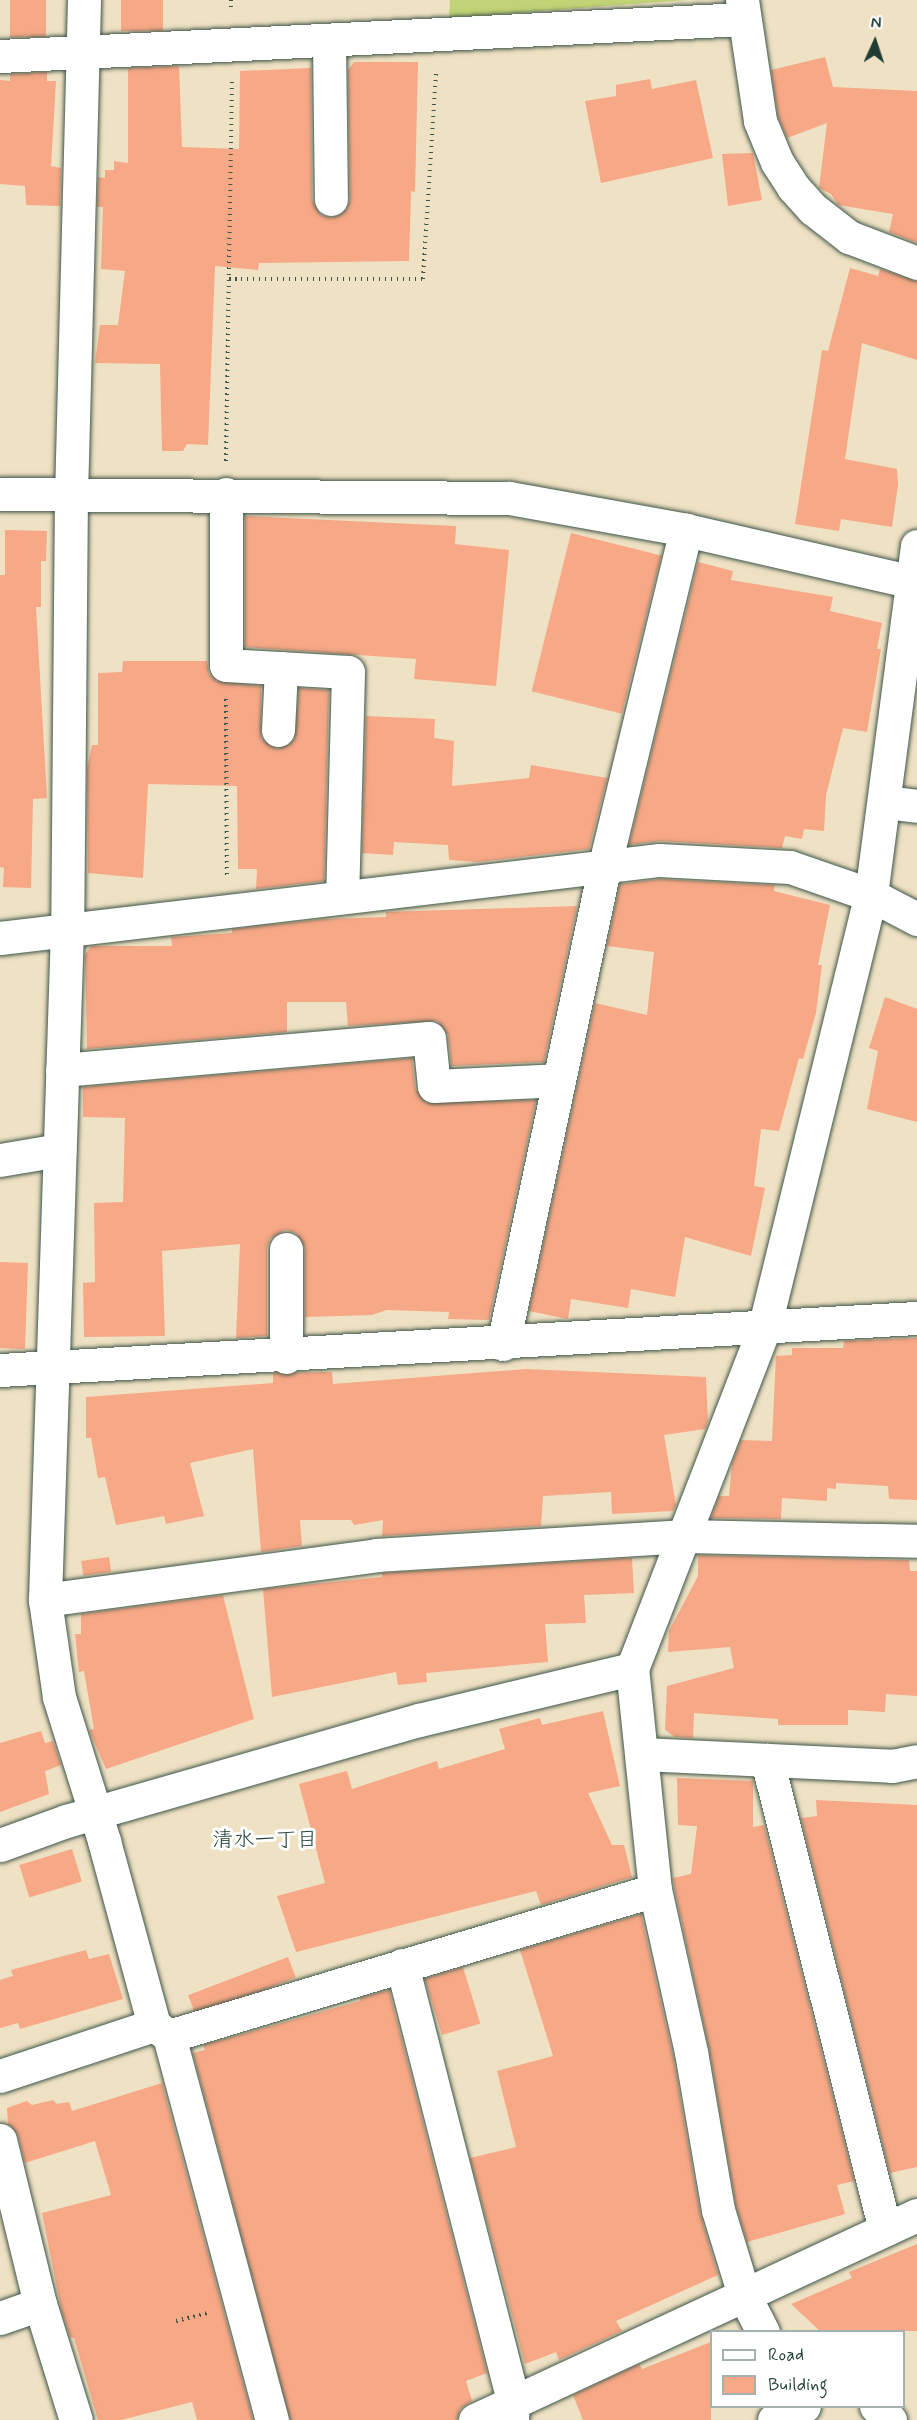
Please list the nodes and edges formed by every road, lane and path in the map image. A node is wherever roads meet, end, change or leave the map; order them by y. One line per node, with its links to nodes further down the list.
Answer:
1 (84, 0): 7 (street)
2 (231, 0): 6 (path)
3 (742, 10): 4 (street); 10 (street)
4 (438, 37): 5 (street); 11 (path)
5 (329, 42): 6 (street); 9 (street)
6 (232, 47): 7 (street); 11 (path)
7 (83, 54): 8 (street); 12 (street)
8 (0, 57)
9 (331, 199)
10 (917, 263)
11 (229, 279): 14 (path)
12 (71, 493): 13 (street); 14 (street); 28 (street)
13 (0, 494)
14 (226, 494): 15 (street); 18 (street)
15 (686, 530): 17 (street); 23 (street)
16 (917, 546): 17 (street)
17 (914, 582): 21 (street)
18 (226, 665): 19 (street); 26 (path)
19 (281, 668): 20 (street); 25 (street)
20 (278, 730)
21 (885, 802): 22 (street); 24 (street)
22 (917, 806)
23 (605, 864): 24 (street); 25 (street); 31 (street)
24 (871, 895): 27 (street); 36 (street)
25 (342, 896): 26 (street)
26 (227, 910): 28 (street)
27 (917, 919)
28 (67, 930): 29 (street); 30 (street)
29 (0, 938)
30 (62, 1071): 31 (street); 32 (street)
31 (559, 1080): 37 (street)
32 (59, 1150): 33 (street); 39 (street)
33 (0, 1160)
34 (286, 1249): 38 (street)
35 (917, 1318): 36 (street)
36 (764, 1329): 37 (street); 41 (street)
37 (503, 1344): 38 (street)
38 (286, 1357): 39 (street)
39 (52, 1367): 40 (street); 43 (street)
40 (0, 1370)
41 (685, 1536): 42 (street); 43 (street); 44 (street)
42 (917, 1541)
43 (45, 1600): 48 (street)
44 (632, 1669): 45 (street); 48 (street)
45 (642, 1754): 46 (street); 50 (street)
46 (767, 1760): 47 (street); 56 (street)
47 (917, 1761)
48 (94, 1814): 49 (street); 52 (street)
49 (0, 1845)
50 (655, 1890): 51 (street); 57 (street)
51 (402, 1965): 52 (street); 63 (street)
52 (161, 2030): 53 (street); 65 (street)
53 (0, 2076)
54 (0, 2140): 58 (street)
55 (917, 2215): 56 (street)
56 (885, 2229): 57 (street)
57 (744, 2295): 60 (street); 63 (street)
58 (40, 2304): 59 (street); 64 (street)
59 (0, 2318)
60 (762, 2330)
61 (800, 2408): 67 (street)
62 (878, 2408): 68 (street)
63 (513, 2411): 66 (street)
64 (76, 2420)
65 (272, 2420)
66 (475, 2420)
67 (774, 2420)
68 (890, 2420)

